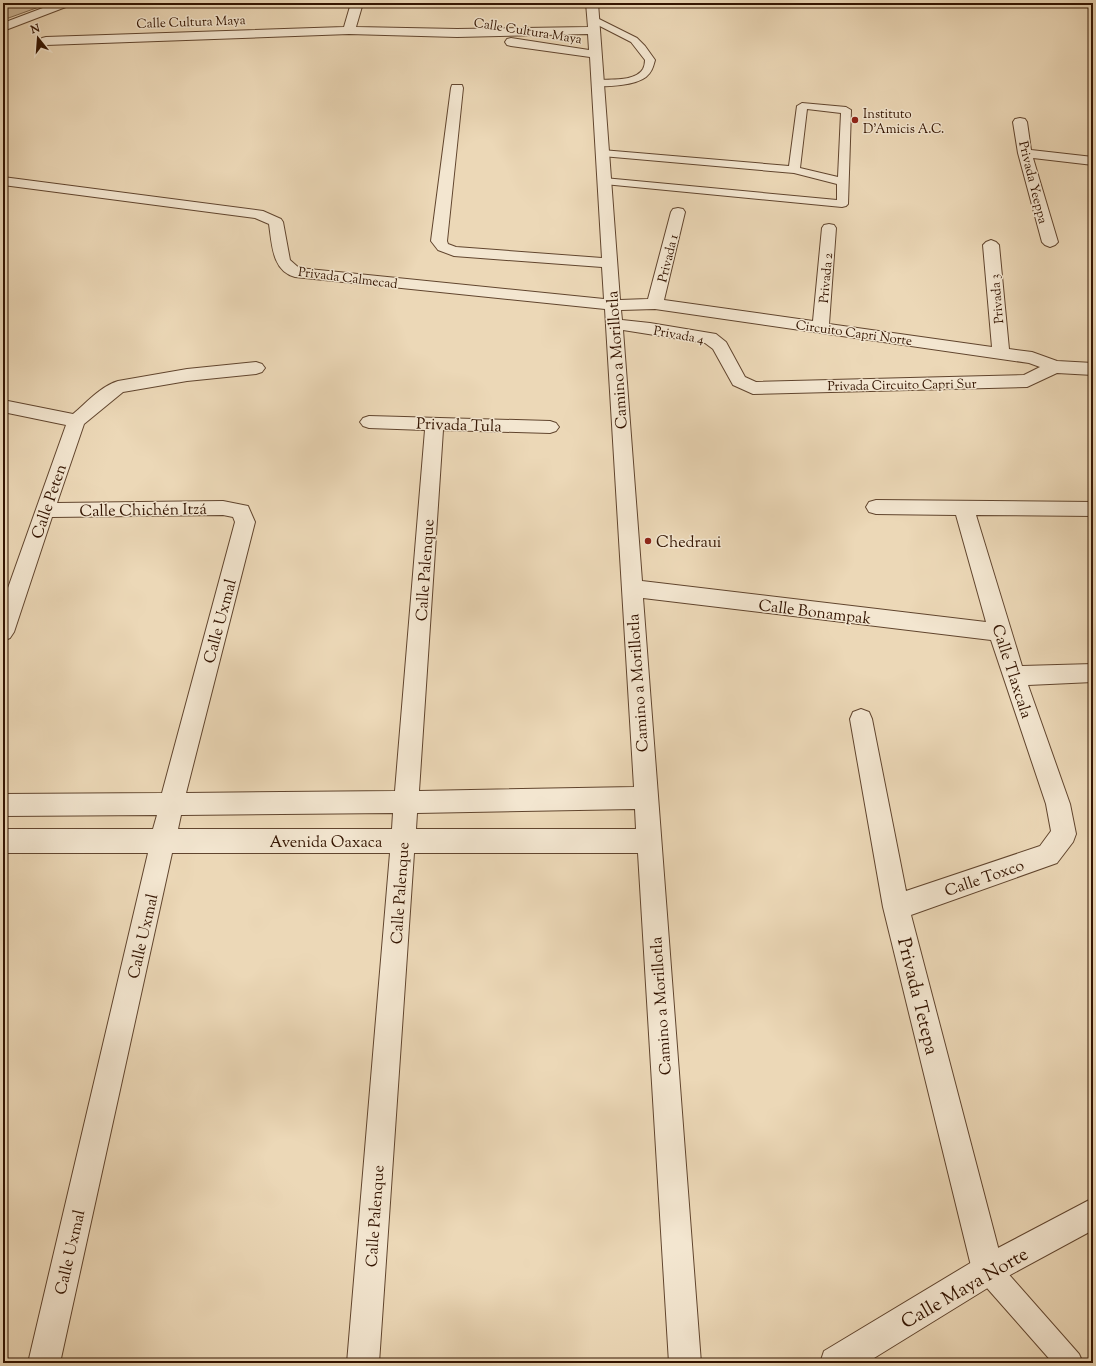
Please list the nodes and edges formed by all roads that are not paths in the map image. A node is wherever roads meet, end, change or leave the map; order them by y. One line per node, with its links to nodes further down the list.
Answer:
1 (67, 3): 6 (street)
2 (357, 3): 7 (street)
3 (603, 3): 4 (lane)
4 (592, 5): 5 (street, Camino a Morillotla)
5 (593, 25): 8 (street, Calle Cultura Maya); 10 (street, Camino a Morillotla); 11 (lane)
6 (3, 27)
7 (349, 30): 8 (street, Calle Cultura Maya); 9 (street, Calle Cultura Maya)
8 (457, 33): 10 (street, Calle Cultura Maya)
9 (46, 41)
10 (595, 54): 11 (street, Camino a Morillotla)
11 (597, 83): 14 (street, Camino a Morillotla)
12 (457, 88): 25 (street)
13 (1020, 122): 15 (street, Privada Yeeppa)
14 (602, 153): 17 (lane); 18 (street, Camino a Morillotla)
15 (1025, 153): 16 (street); 23 (street, Privada Yeeppa)
16 (1093, 161)
17 (794, 170): 20 (lane); 20 (lane)
18 (604, 180): 20 (lane); 25 (street, Camino a Morillotla)
19 (3, 181): 27 (street, Privada Calmecad)
20 (843, 182)
21 (678, 212): 26 (street, Privada 1)
22 (829, 228): 28 (street, Privada 2)
23 (1050, 242)
24 (991, 245): 29 (street, Privada 3)
25 (609, 263): 27 (street, Camino a Morillotla)
26 (655, 304): 27 (street, Circuito Capri Norte); 28 (street, Circuito Capri Norte)
27 (613, 315): 33 (street, Privada 4); 44 (street, Camino a Morillotla)
28 (821, 327): 29 (street, Circuito Capri Norte)
29 (1001, 353): 30 (street, Circuito Capri Norte)
30 (1055, 367): 32 (street, Circuito Capri Norte); 33 (street, Privada Circuito Capri Sur)
31 (256, 368): 35 (street, Calle Peten)
32 (1093, 369)
33 (745, 385)
34 (3, 406): 35 (street)
35 (76, 421): 42 (street, Calle Peten)
36 (369, 422): 37 (street, Privada Tula)
37 (435, 423): 38 (street, Privada Tula); 51 (street, Calle Palenque)
38 (550, 427)
39 (876, 507): 40 (street)
40 (964, 508): 41 (street); 46 (street, Calle Tlaxcala)
41 (1093, 509)
42 (44, 510): 43 (street, Calle Chichén Itzá); 45 (street, Calle Peten)
43 (241, 511): 52 (street, Calle Uxmal)
44 (631, 588): 46 (street, Calle Bonampak); 50 (street, Camino a Morillotla)
45 (3, 632)
46 (1000, 632): 48 (street, Calle Tlaxcala)
47 (1093, 673): 48 (street)
48 (1014, 676): 54 (street, Calle Tlaxcala)
49 (861, 718): 59 (street, Privada Tetepa)
50 (645, 798): 51 (street); 56 (street, Camino a Morillotla)
51 (406, 802): 52 (street); 55 (street, Calle Palenque)
52 (171, 804): 53 (street); 58 (street, Calle Uxmal)
53 (3, 805)
54 (1064, 834): 59 (street, Calle Toxco)
55 (403, 841): 56 (street, Avenida Oaxaca); 58 (street, Avenida Oaxaca); 63 (street, Calle Palenque)
56 (648, 841): 64 (street, Camino a Morillotla)
57 (3, 842): 58 (street, Avenida Oaxaca)
58 (164, 842): 62 (street, Calle Uxmal)
59 (896, 907): 61 (street, Privada Tetepa)
60 (1093, 1214): 61 (street, Calle Maya Norte)
61 (988, 1270): 65 (street, Calle Maya Norte); 66 (lane)
62 (44, 1363)
63 (363, 1363)
64 (685, 1363)
65 (836, 1363)
66 (1070, 1363)

